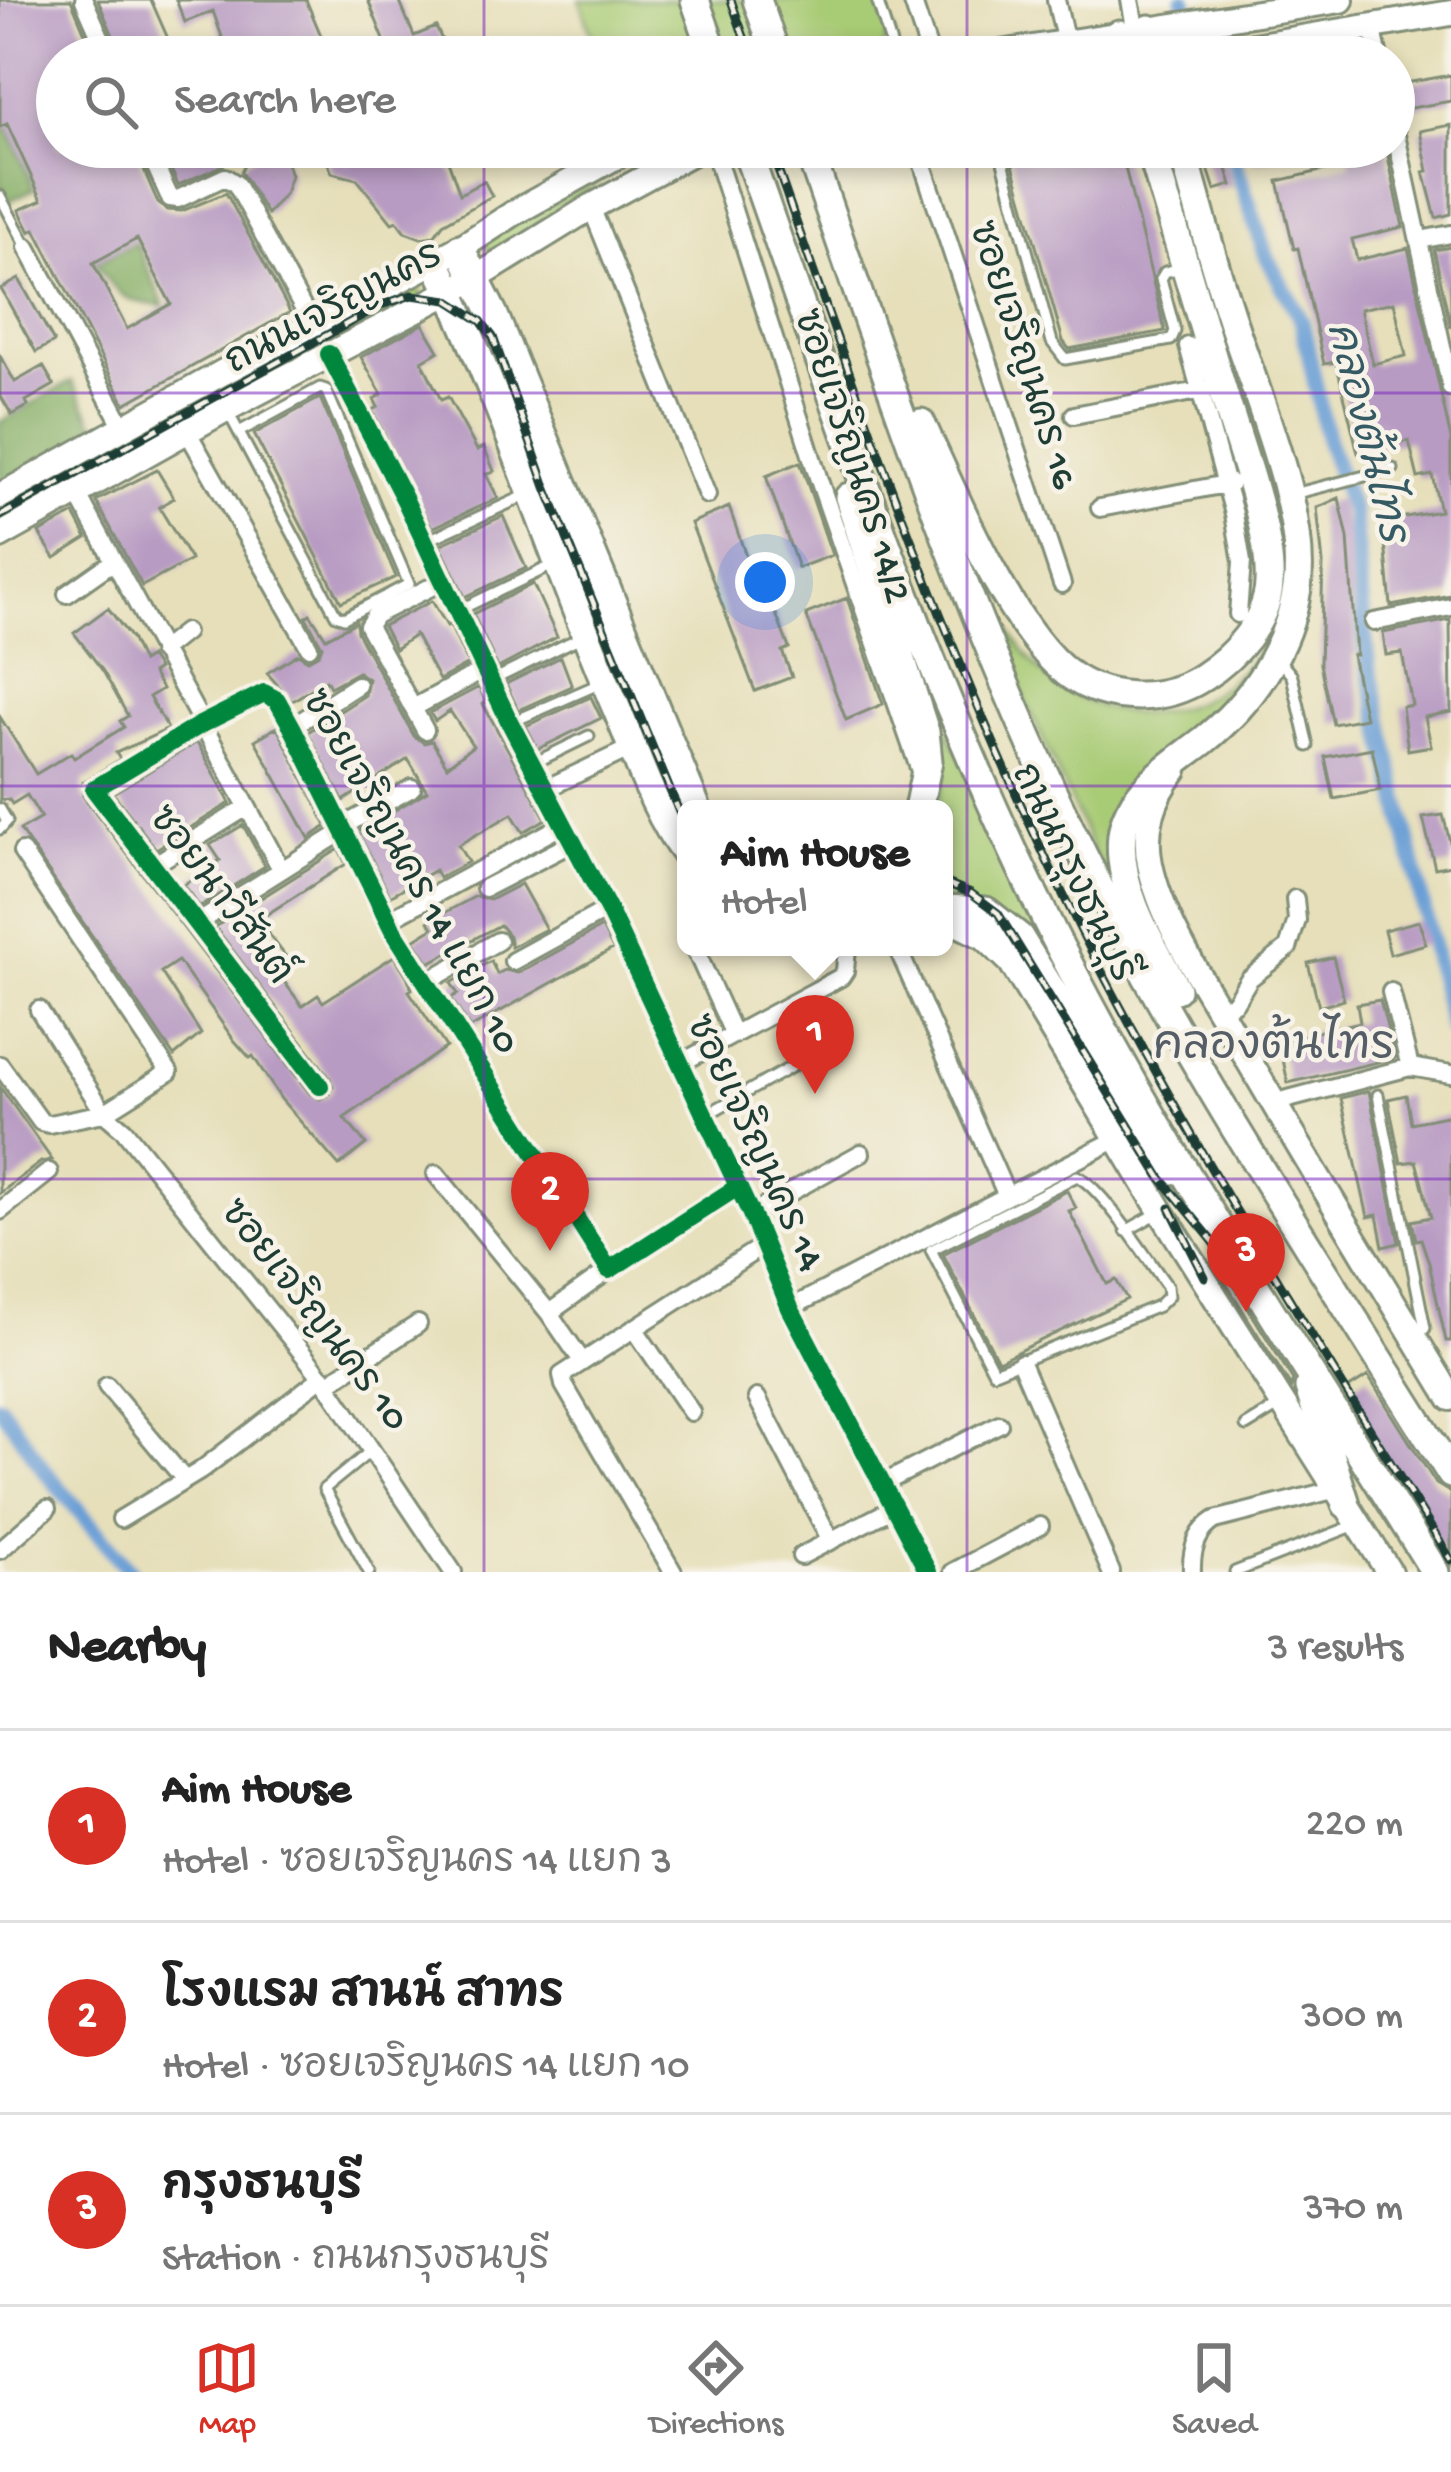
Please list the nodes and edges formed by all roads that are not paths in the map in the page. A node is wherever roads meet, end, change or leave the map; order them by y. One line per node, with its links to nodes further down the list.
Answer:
1 (84, 0): 11 (street)
2 (695, 0): 12 (main road)
3 (757, 0): 13 (main road)
4 (877, 0): 14 (lane)
5 (912, 0): 15 (street)
6 (1056, 0): 16 (street)
7 (1130, 0): 17 (street)
8 (1341, 0): 18 (main road)
9 (1451, 13): 10 (main road)
10 (1372, 26): 19 (main road); 20 (street)
11 (100, 36)
12 (708, 36)
13 (769, 36)
14 (888, 36)
15 (925, 36)
16 (1064, 36)
17 (1132, 36)
18 (1139, 36)
19 (1310, 36)
20 (1374, 36)
21 (156, 168): 42 (street)
22 (595, 168): 38 (main road, ถนนเจริญนคร)
23 (663, 168): 34 (main road, ถนนเจริญนคร)
24 (719, 168): 95 (street, ซอยเจริญนคร 14/2)
25 (752, 168): 95 (main road)
26 (753, 168): 144 (main road, ถนนกรุงธนบุรี)
27 (815, 168): 41 (main road, ถนนกรุงธนบุรี)
28 (924, 168): 68 (street, ซอยเจริญนคร 16)
29 (1005, 168): 39 (lane)
30 (1156, 168): 39 (main road)
31 (1187, 168): 45 (main road)
32 (1404, 168): 36 (street)
33 (0, 196): 37 (lane)
34 (591, 207): 40 (main road, ถนนเจริญนคร); 59 (street)
35 (1451, 234): 36 (street)
36 (1420, 240): 47 (street)
37 (27, 247): 50 (street)
38 (448, 255): 40 (main road); 42 (main road, ถนนเจริญนคร)
39 (1186, 267): 46 (main road)
40 (463, 284): 44 (main road, ถนนเจริญนคร); 58 (main road); 87 (main road)
41 (856, 284): 55 (main road); 152 (main road, ถนนกรุงธนบุรี)
42 (313, 325): 50 (main road, ถนนเจริญนคร)
43 (1188, 346): 46 (street)
44 (329, 354): 49 (main road, ถนนเจริญนคร); 52 (street, ซอยเจริญนคร 14)
45 (1248, 371): 46 (main road); 60 (main road)
46 (1214, 386): 48 (street); 55 (main road)
47 (1451, 388)
48 (1074, 415)
49 (233, 420): 51 (main road, ถนนเจริญนคร); 53 (lane); 53 (lane)
50 (123, 427): 56 (main road, ถนนเจริญนคร)
51 (188, 430): 57 (main road, ถนนเจริญนคร); 76 (street)
52 (380, 453): 53 (lane); 64 (street, ซอยเจริญนคร 14)
53 (359, 463)
54 (1393, 469): 60 (lane)
55 (1237, 482): 61 (street); 72 (street)
56 (9, 491): 62 (main road)
57 (77, 493): 62 (main road, ถนนเจริญนคร); 65 (street)
58 (531, 493): 64 (lane); 66 (main road)
59 (706, 495)
60 (1286, 496): 78 (main road)
61 (1100, 508)
62 (37, 515): 63 (main road, ถนนเจริญนคร)
63 (0, 536)
64 (424, 542): 67 (street, ซอยเจริญนคร 14)
65 (114, 561): 69 (street); 77 (street)
66 (559, 562): 71 (lane); 75 (main road)
67 (442, 581): 71 (street, ซอยเจริญนคร 14); 82 (street)
68 (1062, 584)
69 (67, 594)
70 (1451, 607): 73 (street)
71 (457, 611): 79 (street, ซอยเจริญนคร 14)
72 (1238, 614)
73 (1374, 622)
74 (185, 632): 77 (street)
75 (587, 635): 79 (lane); 80 (main road)
76 (309, 647)
77 (161, 651): 84 (street)
78 (1274, 658): 89 (main road); 90 (lane)
79 (488, 675): 82 (street); 83 (street, ซอยเจริญนคร 14)
80 (605, 681): 83 (lane); 91 (main road)
81 (357, 685): 85 (street)
82 (413, 708): 86 (street)
83 (511, 723): 92 (street, ซอยเจริญนคร 14)
84 (200, 725): 85 (street, ซอยเจริญนคร 14 แยก 10); 97 (street); 105 (street, ซอยนาวีสันต์)
85 (292, 728): 100 (street, ซอยเจริญนคร 14 แยก 10)
86 (425, 730)
87 (663, 733): 91 (main road); 96 (main road)
88 (589, 736): 92 (lane)
89 (1206, 739): 122 (main road, ถนนกรุงธนบุรี); 152 (main road)
90 (1308, 746)
91 (633, 747): 94 (street); 102 (main road)
92 (532, 764): 94 (street, ซอยเจริญนคร 14)
93 (412, 788): 100 (street, ซอยนาวีสันต์)
94 (545, 789): 99 (street, ซอยเจริญนคร 14)
95 (922, 798)
96 (693, 800)
97 (247, 807): 105 (street, ซอยนาวีสันต์); 106 (street)
98 (0, 809): 101 (lane)
99 (563, 825): 103 (street, ซอยเจริญนคร 14); 112 (street)
100 (344, 828): 106 (street, ซอยนาวีสันต์); 112 (street, ซอยเจริญนคร 14 แยก 10)
101 (0, 829)
102 (677, 839)
103 (572, 844): 107 (street); 109 (street, ซอยเจริญนคร 14)
104 (22, 852): 132 (street)
105 (152, 866): 113 (street, ซอยนาวีสันต์)
106 (281, 868): 113 (street, ซอยนาวีสันต์)
107 (485, 889)
108 (1295, 899): 122 (street)
109 (608, 909): 118 (street); 124 (street, ซอยเจริญนคร 14)
110 (953, 913): 144 (main road)
111 (953, 918): 134 (main road)
112 (388, 920): 119 (street, ซอยเจริญนคร 14 แยก 10)
113 (196, 924): 129 (street, ซอยนาวีสันต์)
114 (498, 941): 119 (street)
115 (698, 956): 123 (street)
116 (845, 956): 123 (street)
117 (901, 956): 139 (street)
118 (513, 961)
119 (425, 983): 147 (street, ซอยเจริญนคร 14 แยก 10)
120 (1391, 992): 127 (street)
121 (39, 1010): 132 (street, ซอยเจริญนคร 10)
122 (1220, 1011): 131 (main road, ถนนกรุงธนบุรี)
123 (734, 1035): 124 (street)
124 (679, 1064): 133 (street, ซอยเจริญนคร 14)
125 (0, 1065): 132 (street)
126 (794, 1066): 133 (lane)
127 (1410, 1067): 128 (street); 131 (street)
128 (1451, 1074)
129 (320, 1085)
130 (1378, 1095): 153 (lane)
131 (1273, 1103): 153 (main road, ถนนกรุงธนบุรี)
132 (104, 1113): 157 (street, ซอยเจริญนคร 10)
133 (703, 1116): 138 (street, ซอยเจริญนคร 14)
134 (1117, 1139): 139 (street); 141 (main road)
135 (861, 1154): 142 (street)
136 (49, 1172): 140 (street)
137 (436, 1174): 149 (street)
138 (736, 1188): 142 (street, ซอยเจริญนคร 14); 147 (street)
139 (1007, 1196): 145 (street)
140 (0, 1211)
141 (1161, 1211): 143 (lane); 161 (main road)
142 (751, 1214): 146 (street, ซอยเจริญนคร 14)
143 (1126, 1231): 145 (lane); 156 (lane)
144 (1224, 1233): 154 (main road, ถนนกรุงธนบุรี)
145 (928, 1244): 148 (street); 156 (lane)
146 (764, 1246): 148 (street, ซอยเจริญนคร 14); 151 (street)
147 (609, 1270): 149 (street)
148 (790, 1308): 170 (street, ซอยเจริญนคร 14)
149 (549, 1313): 155 (street)
150 (418, 1324): 157 (street)
151 (634, 1328): 155 (street); 162 (street)
152 (1369, 1340): 163 (main road, ถนนกรุงธนบุรี)
153 (1416, 1340): 160 (main road, ถนนกรุงธนบุรี)
154 (1295, 1345): 171 (main road); 190 (main road, ถนนกรุงธนบุรี)
155 (582, 1361): 182 (street)
156 (1021, 1363): 185 (street)
157 (324, 1381): 166 (street, ซอยเจริญนคร 10); 169 (street)
158 (106, 1386): 169 (street)
159 (758, 1398): 176 (street)
160 (1451, 1398)
161 (1283, 1403): 165 (lane); 171 (main road)
162 (691, 1412)
163 (1417, 1419): 167 (main road); 168 (main road, ถนนกรุงธนบุรี)
164 (999, 1424): 170 (street)
165 (1246, 1426)
166 (374, 1449): 180 (lane); 181 (street, ซอยเจริญนคร 10)
167 (1451, 1456)
168 (1451, 1474)
169 (184, 1480): 174 (street)
170 (882, 1484): 172 (street, ซอยเจริญนคร 14)
171 (1348, 1506): 179 (lane); 186 (street); 189 (main road)
172 (894, 1508): 176 (street); 183 (street, ซอยเจริญนคร 14)
173 (46, 1509): 177 (street)
174 (122, 1519)
175 (1040, 1526): 184 (street)
176 (831, 1540): 178 (street)
177 (0, 1550)
178 (801, 1556)
179 (1280, 1557): 187 (lane); 188 (lane)
180 (368, 1572)
181 (452, 1572)
182 (673, 1572)
183 (928, 1572)
184 (953, 1572)
185 (1111, 1572)
186 (1192, 1572)
187 (1235, 1572)
188 (1283, 1572)
189 (1389, 1572)
190 (1435, 1572)

